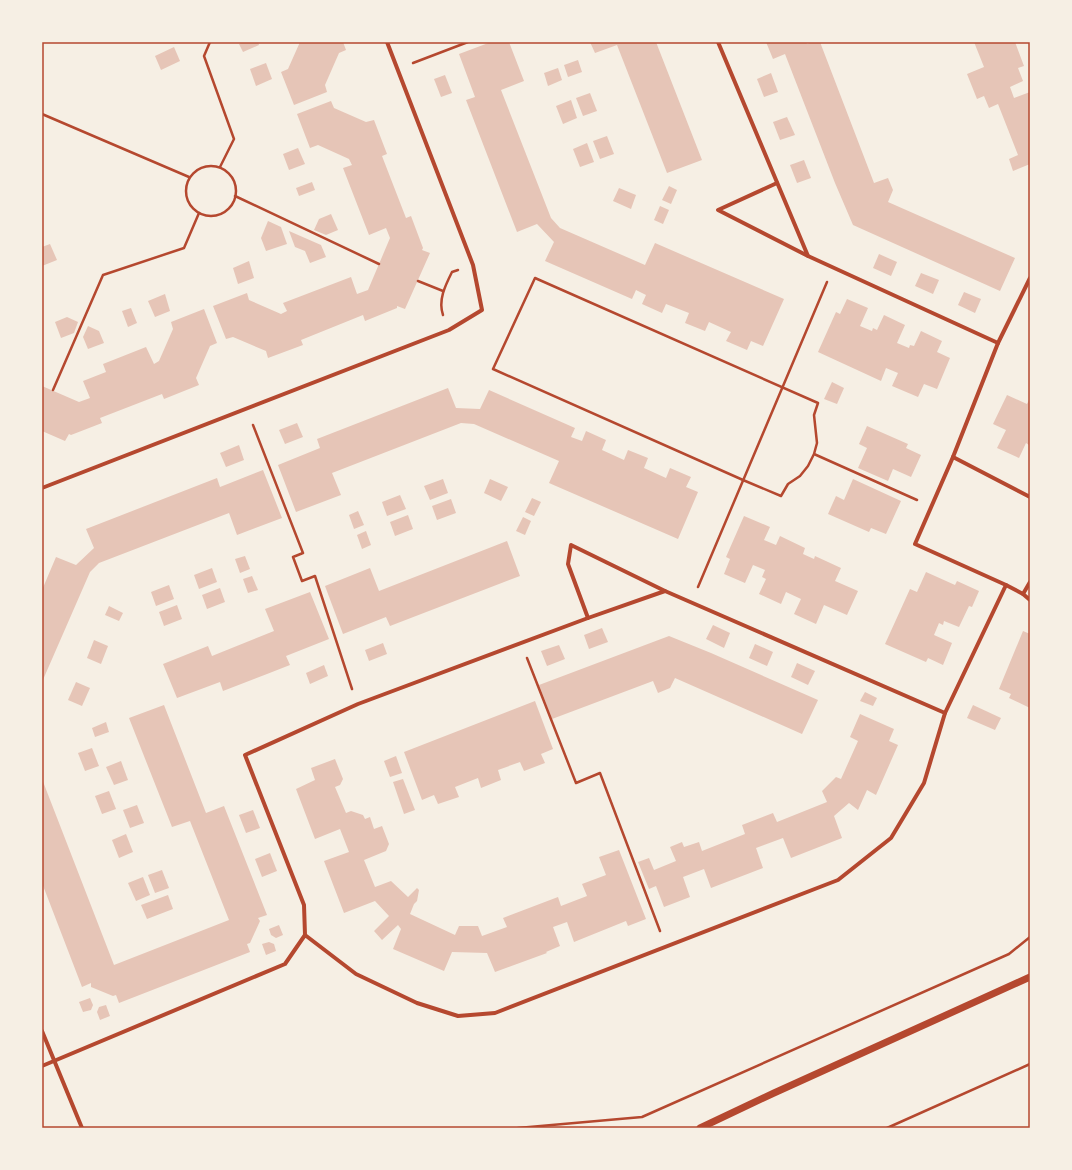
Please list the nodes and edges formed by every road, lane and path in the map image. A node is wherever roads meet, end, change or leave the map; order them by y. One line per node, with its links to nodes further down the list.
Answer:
1 (210, 42): 7 (path)
2 (387, 42): 5 (street)
3 (468, 42): 5 (path)
4 (718, 42): 9 (street)
5 (398, 69): 14 (street)
6 (42, 114): 8 (path)
7 (220, 167): 8 (path); 10 (path)
8 (189, 177): 11 (path)
9 (778, 183): 12 (street); 12 (street)
10 (236, 196): 11 (path); 13 (path)
11 (199, 213): 22 (path)
12 (808, 256): 15 (street)
13 (379, 264)
14 (473, 265): 18 (path); 19 (street)
15 (833, 268): 20 (street); 21 (path)
16 (1030, 278): 20 (street)
17 (418, 281): 18 (path)
18 (443, 291): 19 (path)
19 (449, 330): 23 (street)
20 (998, 343): 25 (street)
21 (783, 387): 24 (path); 26 (path); 26 (path)
22 (53, 390)
23 (247, 408): 27 (street); 38 (path)
24 (814, 454): 26 (path); 29 (path)
25 (953, 456): 28 (street); 29 (street)
26 (743, 480): 35 (path)
27 (42, 488)
28 (1030, 497)
29 (932, 506): 31 (street)
30 (1030, 582): 33 (street)
31 (1006, 585): 33 (street); 39 (street)
32 (665, 591): 35 (street); 36 (street); 36 (street)
33 (1023, 594): 34 (street)
34 (1030, 600)
35 (692, 602): 39 (street)
36 (588, 618): 37 (street)
37 (521, 643): 38 (street); 42 (path)
38 (358, 704): 40 (street)
39 (945, 713): 42 (street)
40 (305, 935): 42 (street); 45 (street)
41 (1030, 937): 49 (path)
42 (666, 947)
43 (1030, 977): 50 (street)
44 (42, 1031): 45 (street)
45 (54, 1061): 47 (street); 48 (street)
46 (1030, 1064): 51 (path)
47 (42, 1066)
48 (82, 1128)
49 (518, 1128)
50 (700, 1128)
51 (887, 1128)

